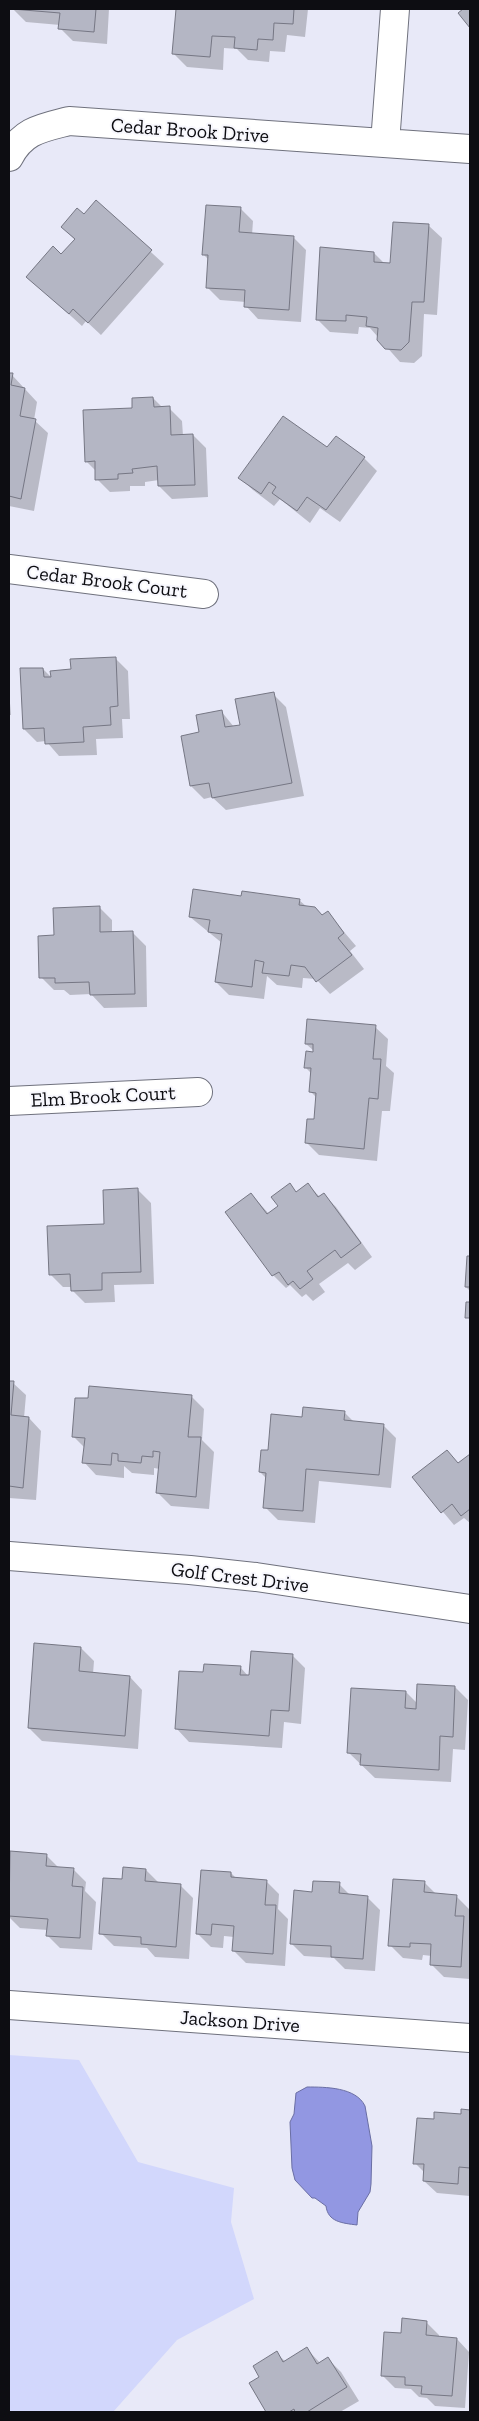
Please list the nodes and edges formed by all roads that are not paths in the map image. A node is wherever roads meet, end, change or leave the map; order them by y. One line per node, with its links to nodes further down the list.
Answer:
1 (395, 9): 2 (street)
2 (385, 143): 3 (street, Cedar Brook Drive); 4 (street, Cedar Brook Drive)
3 (470, 149)
4 (9, 156)
5 (9, 569): 6 (street, Cedar Brook Court)
6 (204, 594)
7 (198, 1092): 8 (street, Elm Brook Court)
8 (9, 1101)
9 (9, 1556): 10 (street, Golf Crest Drive)
10 (470, 1608)
11 (9, 2005): 12 (street, Jackson Drive)
12 (470, 2038)

